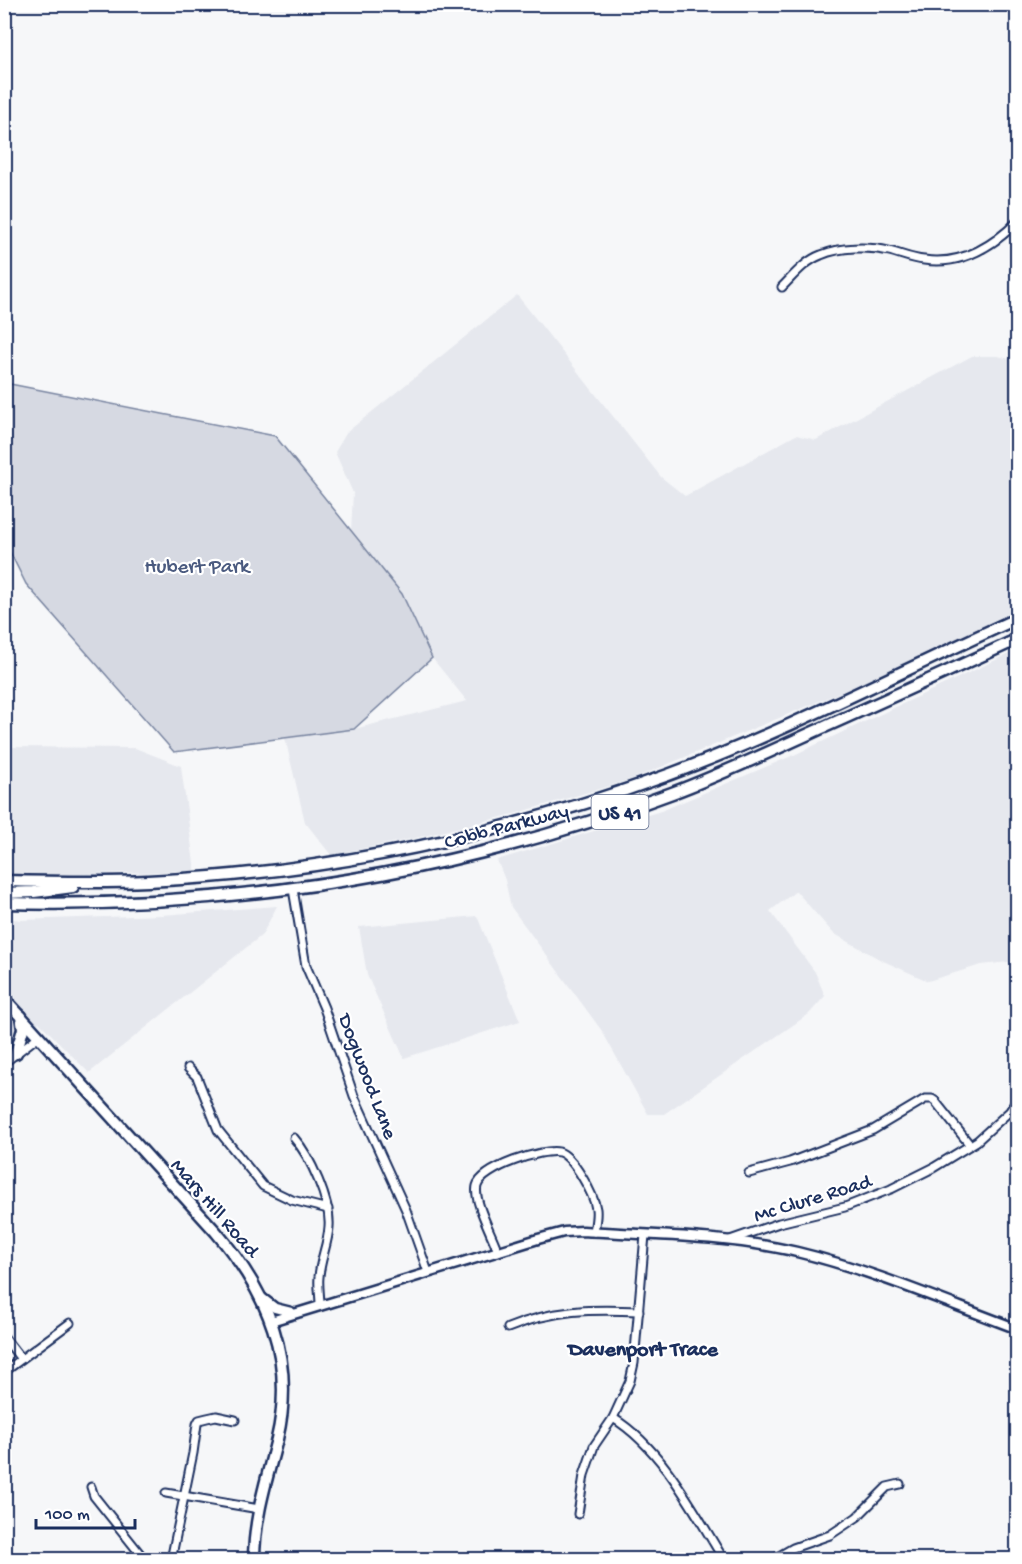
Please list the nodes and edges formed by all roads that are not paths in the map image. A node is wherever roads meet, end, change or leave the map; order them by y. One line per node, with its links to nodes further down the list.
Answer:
1 (1017, 221): 2 (street)
2 (782, 287)
3 (1017, 618): 6 (main road, Cobb Parkway / US 41)
4 (1017, 639): 7 (main road, Cobb Parkway / US 41)
5 (4, 881): 6 (main road, Cobb Parkway / US 41)
6 (99, 882): 8 (main road)
7 (293, 889): 9 (main road, Cobb Parkway / US 41); 25 (street, Dogwood Lane)
8 (4, 893)
9 (4, 903)
10 (4, 998): 11 (main road, Mars Hill Road)
11 (20, 1016): 12 (main road, Mars Hill Road); 13 (main road)
12 (39, 1036): 13 (street); 26 (main road, Mars Hill Road)
13 (16, 1053): 14 (street)
14 (4, 1063)
15 (188, 1068): 20 (street)
16 (1017, 1098): 18 (street, Mc Clure Road)
17 (294, 1138): 20 (street)
18 (970, 1145): 19 (street); 23 (street, Mc Clure Road)
19 (749, 1173)
20 (328, 1209): 27 (street)
21 (594, 1232): 22 (street); 24 (street); 24 (street)
22 (645, 1235): 23 (street); 28 (street)
23 (730, 1240): 33 (street)
24 (498, 1252): 25 (street)
25 (428, 1272): 27 (street)
26 (262, 1298): 29 (street); 30 (main road, Mars Hill Road)
27 (320, 1305): 29 (street)
28 (639, 1311): 32 (street); 37 (street)
29 (298, 1312): 30 (street)
30 (271, 1321): 43 (main road, Mars Hill Road)
31 (70, 1323): 35 (street)
32 (508, 1328)
33 (1017, 1329)
34 (4, 1337): 35 (street)
35 (21, 1359): 36 (street)
36 (4, 1372)
37 (613, 1418): 44 (street); 48 (street)
38 (235, 1420): 42 (street)
39 (900, 1484): 49 (street)
40 (91, 1487): 45 (street)
41 (166, 1493): 42 (street)
42 (183, 1496): 43 (street); 46 (street)
43 (259, 1509): 47 (main road, Mars Hill Road)
44 (578, 1514)
45 (145, 1560)
46 (171, 1560)
47 (254, 1560)
48 (724, 1560)
49 (772, 1560)

